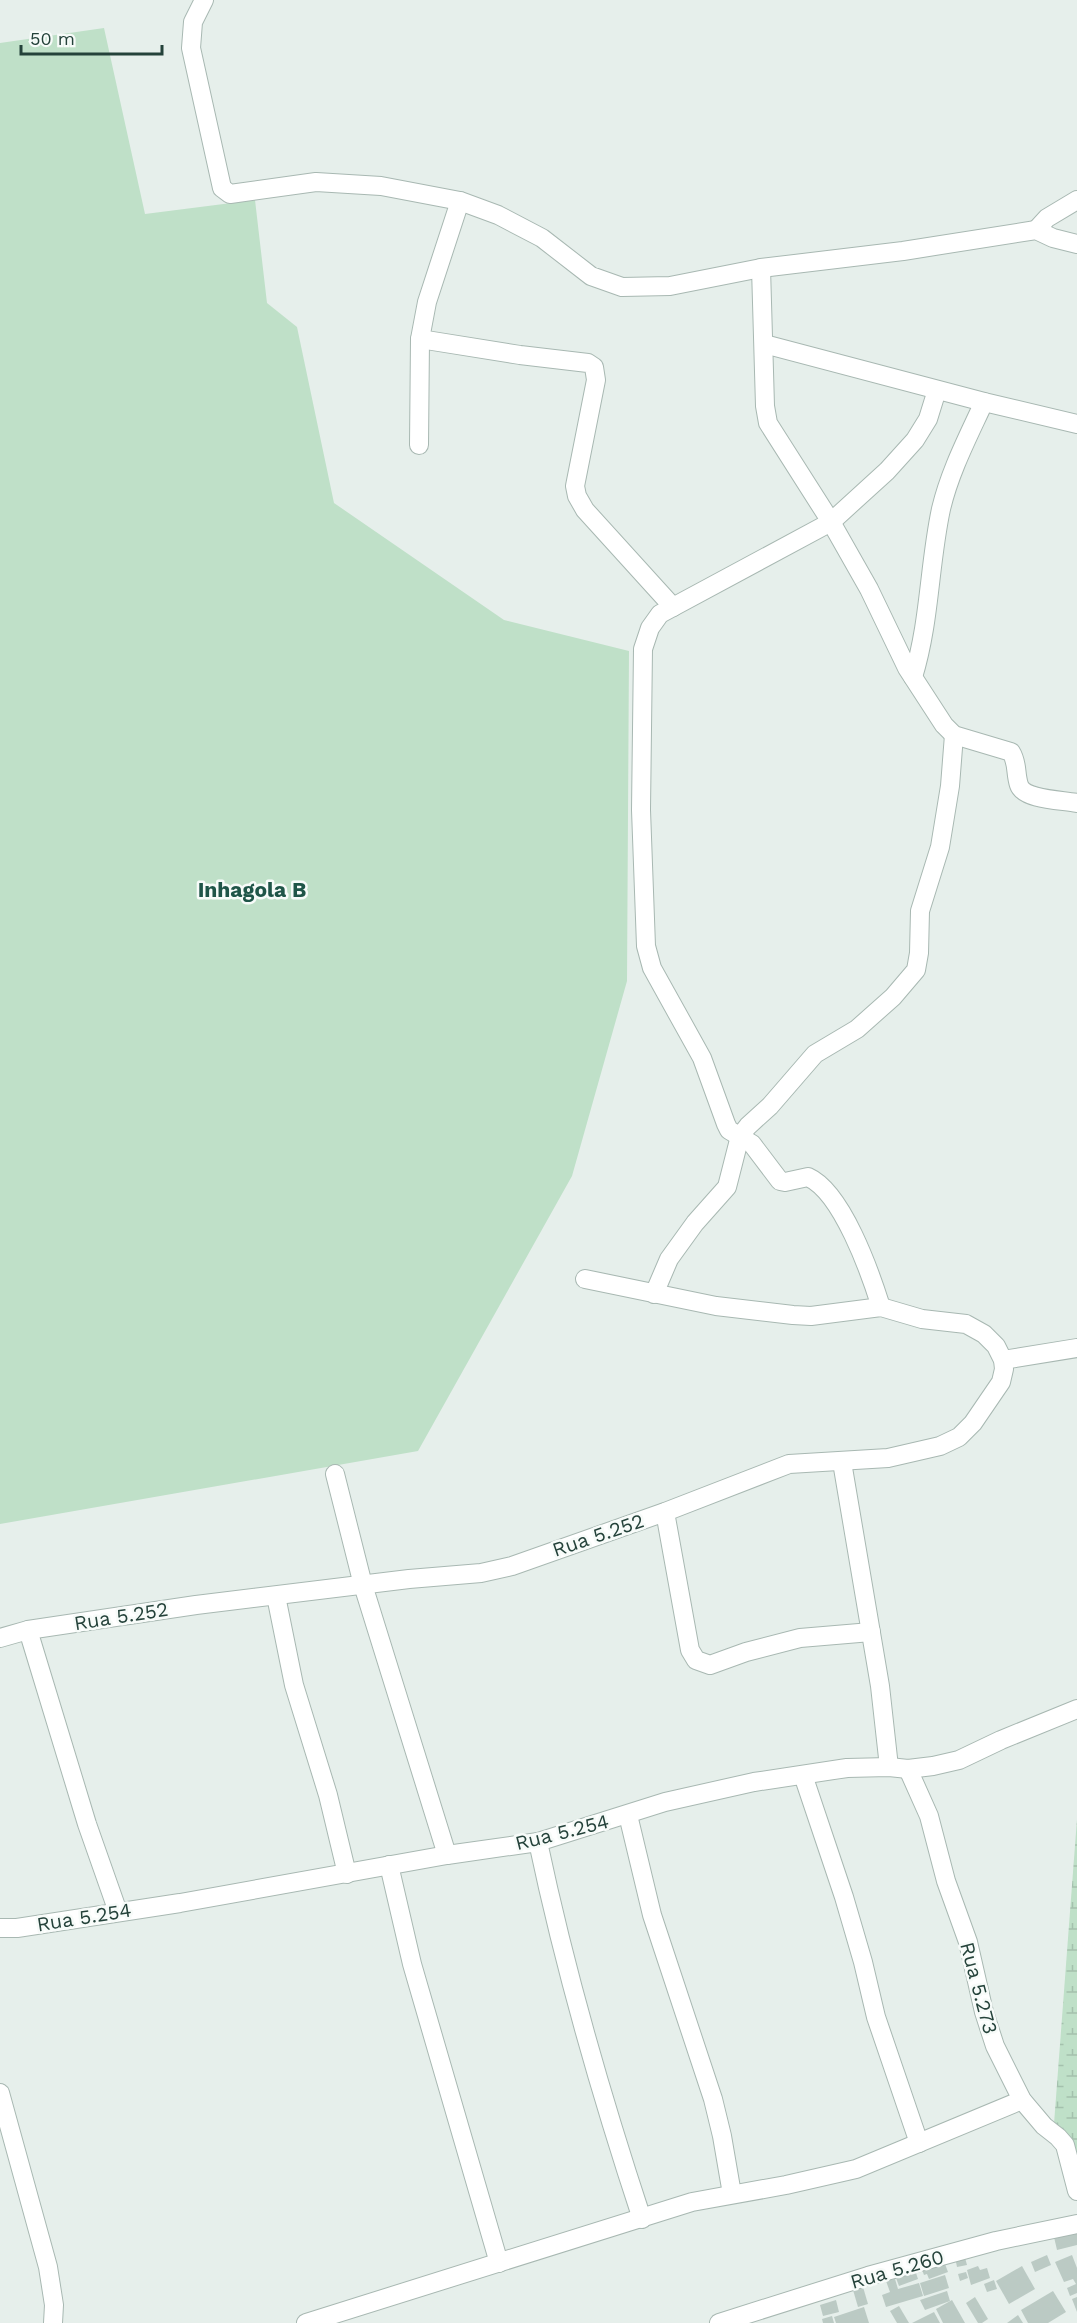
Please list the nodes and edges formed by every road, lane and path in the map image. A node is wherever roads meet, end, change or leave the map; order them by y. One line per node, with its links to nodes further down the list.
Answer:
1 (204, 0): 3 (street)
2 (1077, 200): 4 (street)
3 (460, 201): 6 (street); 7 (street)
4 (1036, 230): 5 (street); 6 (street)
5 (1077, 244)
6 (761, 268): 8 (street)
7 (420, 339): 12 (street); 14 (street)
8 (764, 344): 9 (street); 13 (street)
9 (937, 390): 10 (street); 13 (street)
10 (984, 402): 11 (street); 15 (street)
11 (1077, 424)
12 (419, 445)
13 (831, 522): 14 (street); 15 (street)
14 (673, 607): 18 (street)
15 (913, 677): 16 (street)
16 (954, 735): 17 (street); 18 (street)
17 (1077, 803)
18 (740, 1136): 20 (street); 21 (street)
19 (585, 1279): 20 (street)
20 (654, 1293): 21 (street)
21 (881, 1307): 23 (street)
22 (1077, 1348): 23 (street)
23 (1003, 1360): 24 (street, Rua 5.252)
24 (842, 1462): 26 (street, Rua 5.252); 30 (street)
25 (335, 1474): 27 (street)
26 (664, 1512): 27 (street, Rua 5.252); 30 (street)
27 (363, 1585): 28 (street, Rua 5.252); 38 (street)
28 (276, 1596): 29 (street, Rua 5.252); 40 (street)
29 (28, 1630): 31 (street, Rua 5.252); 41 (street)
30 (871, 1632): 33 (street)
31 (0, 1638)
32 (1077, 1709): 34 (street, Rua 5.254)
33 (889, 1767): 34 (street, Rua 5.254); 35 (street, Rua 5.254)
34 (908, 1769): 44 (street, Rua 5.273)
35 (803, 1775): 36 (street, Rua 5.254); 45 (street)
36 (628, 1815): 37 (street, Rua 5.254); 47 (street)
37 (538, 1842): 38 (street, Rua 5.254); 48 (street)
38 (447, 1855): 39 (street, Rua 5.254)
39 (389, 1865): 40 (street, Rua 5.254); 50 (street)
40 (347, 1874): 41 (street, Rua 5.254)
41 (118, 1912): 42 (street, Rua 5.254)
42 (0, 1928)
43 (0, 2093): 51 (street)
44 (1022, 2100): 45 (street); 46 (street, Rua 5.273)
45 (919, 2143): 47 (street)
46 (1077, 2191)
47 (732, 2194): 48 (street)
48 (642, 2219): 50 (street)
49 (1077, 2224): 53 (street, Rua 5.260)
50 (499, 2263): 52 (street)
51 (53, 2323)
52 (306, 2323)
53 (719, 2323)

